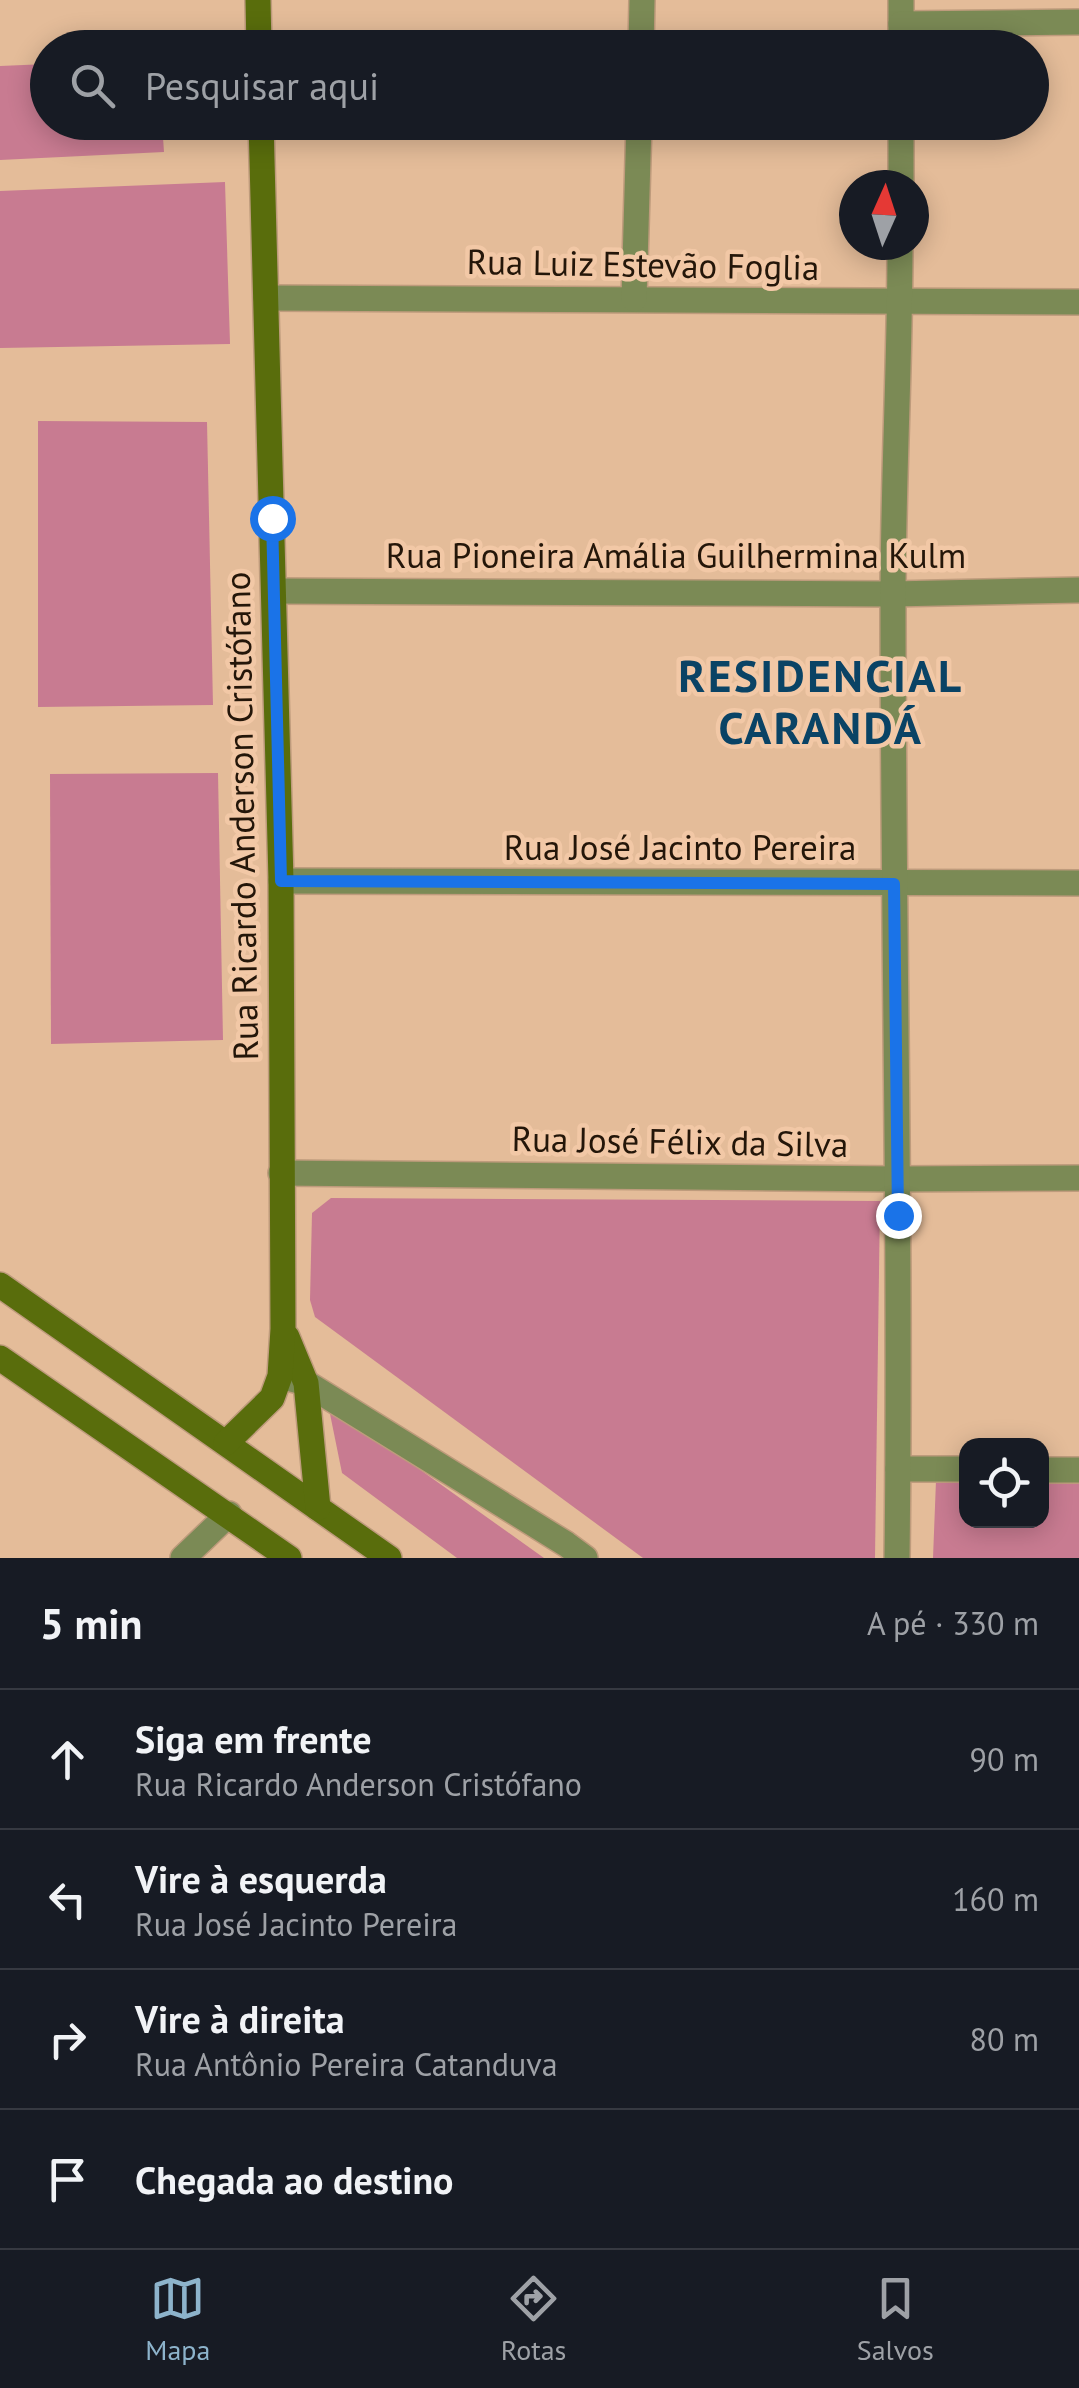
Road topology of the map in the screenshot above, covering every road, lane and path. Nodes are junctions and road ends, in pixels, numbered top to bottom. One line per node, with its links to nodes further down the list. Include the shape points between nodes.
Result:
1 (258, 0): 5 (street)
2 (642, 0): 6 (street)
3 (1079, 22): 4 (street)
4 (901, 24)
5 (259, 30)
6 (641, 30)
7 (262, 140): 12 (street, Rua Ricardo Anderson Cristófano)
8 (638, 140): 13 (street)
9 (901, 140): 10 (street)
10 (900, 170)
11 (900, 260): 15 (street)
12 (266, 298): 13 (street, Rua Luiz Estevão Foglia); 17 (street, Rua Ricardo Anderson Cristófano)
13 (634, 299): 15 (street, Rua Luiz Estevão Foglia)
14 (1079, 302): 15 (street, Rua Luiz Estevão Foglia)
15 (900, 303): 18 (street)
16 (1079, 590): 18 (street, Rua Pioneira Amália Guilhermina Kulm)
17 (274, 591): 18 (street, Rua Pioneira Amália Guilhermina Kulm); 19 (street, Rua Ricardo Anderson Cristófano)
18 (893, 594): 21 (street)
19 (281, 881): 21 (street, Rua José Jacinto Pereira); 22 (street, Rua Ricardo Anderson Cristófano)
20 (1079, 883): 21 (street, Rua José Jacinto Pereira)
21 (894, 884): 24 (street)
22 (281, 1172): 24 (street, Rua José Félix da Silva); 26 (street, Rua Ricardo Anderson Cristófano)
23 (1079, 1178): 24 (street, Rua José Félix da Silva)
24 (898, 1179): 31 (street)
25 (0, 1285): 30 (street)
26 (283, 1329): 28 (street, Rua Ricardo Anderson Cristófano); 29 (street)
27 (0, 1358): 36 (street)
28 (280, 1376): 29 (street); 30 (street, via 272,1398)
29 (306, 1383): 35 (street); 40 (street)
30 (226, 1443): 35 (street)
31 (898, 1469): 32 (street); 41 (street)
32 (959, 1469)
33 (1049, 1470): 34 (street)
34 (1079, 1470)
35 (318, 1508): 39 (street)
36 (229, 1514): 37 (street); 38 (street)
37 (183, 1558)
38 (290, 1558)
39 (389, 1558)
40 (585, 1558)
41 (896, 1558)

